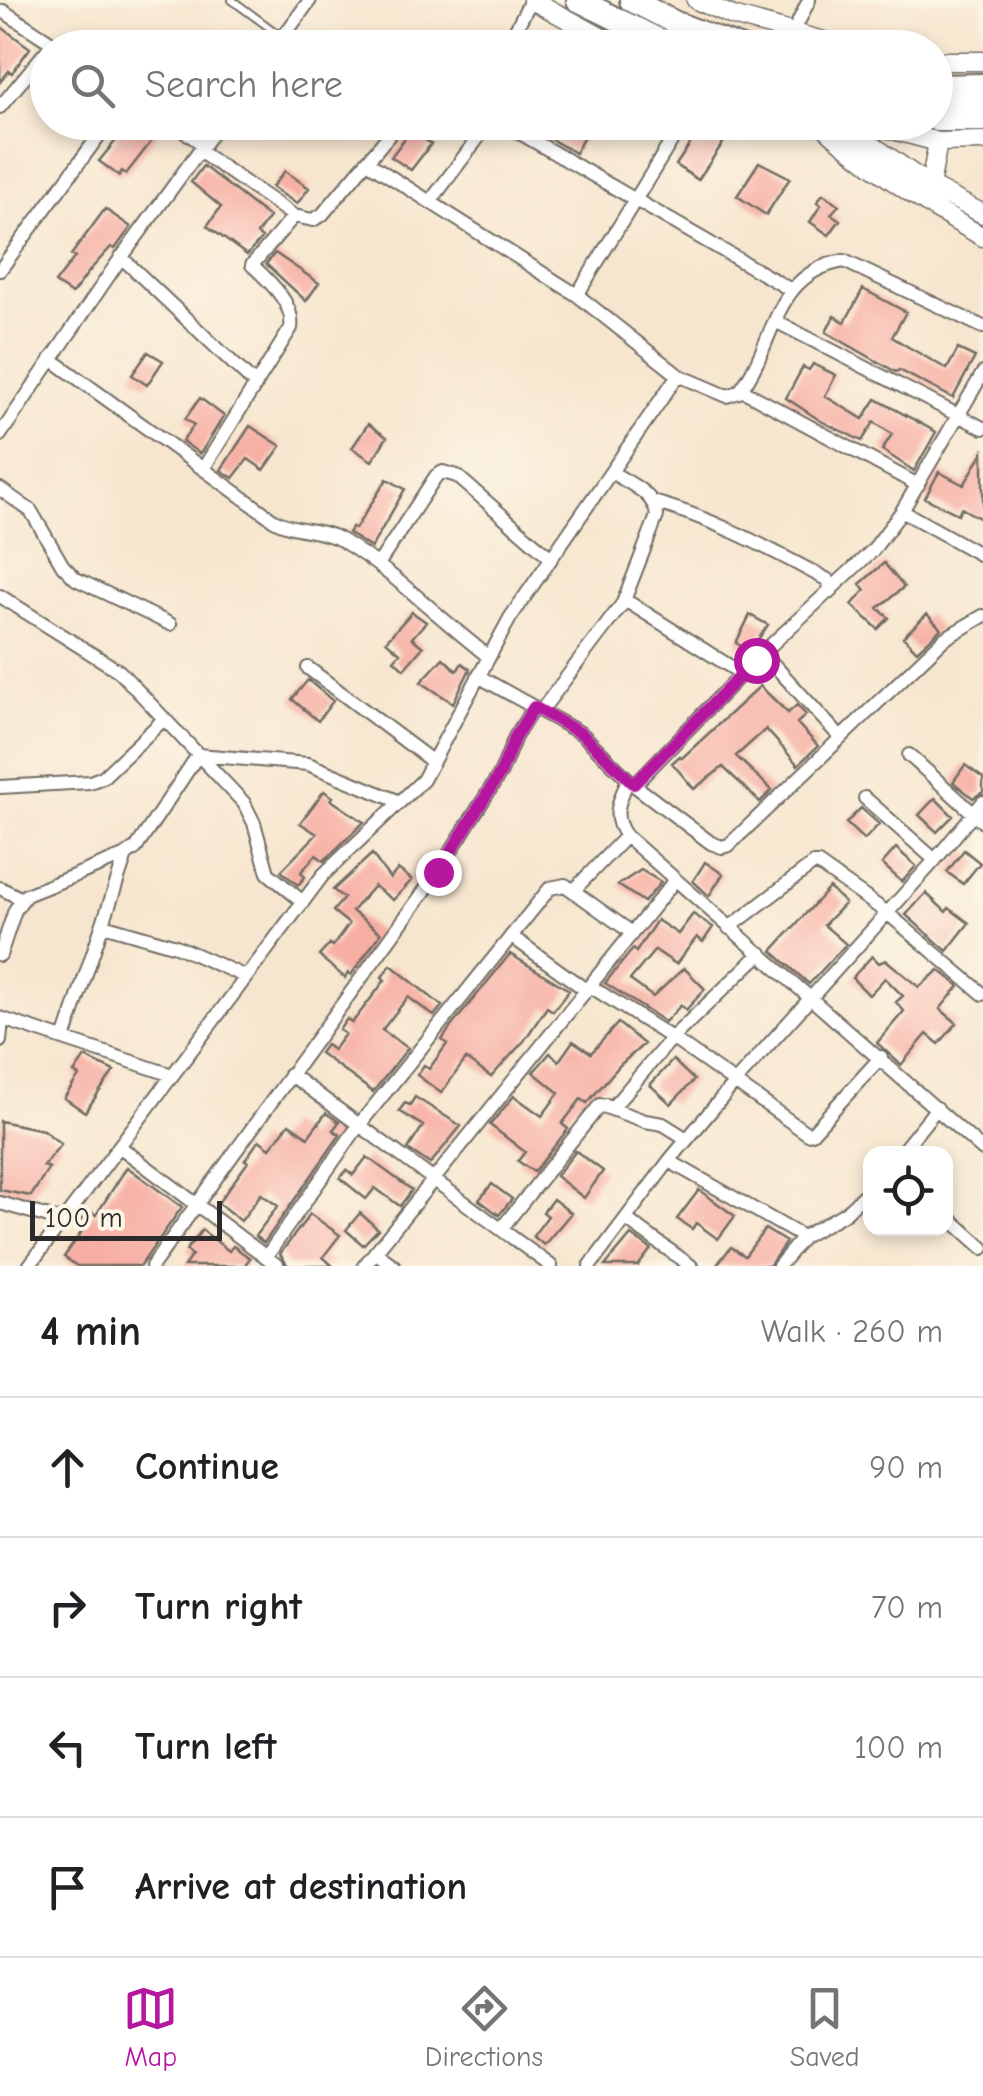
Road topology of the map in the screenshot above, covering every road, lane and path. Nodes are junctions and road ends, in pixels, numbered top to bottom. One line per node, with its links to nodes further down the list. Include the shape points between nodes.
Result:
1 (232, 0): 10 (lane)
2 (310, 0): 11 (street)
3 (531, 0): 12 (street); 13 (main road)
4 (578, 0): 14 (highway)
5 (631, 0): 15 (highway)
6 (696, 0): 16 (main road)
7 (808, 0): 17 (street)
8 (5, 8): 9 (street)
9 (33, 30)
10 (265, 30)
11 (287, 30)
12 (515, 30)
13 (587, 30)
14 (639, 30)
15 (694, 30)
16 (782, 30)
17 (794, 30)
18 (983, 60): 19 (main road)
19 (953, 61)
20 (30, 74): 25 (street)
21 (983, 85): 22 (highway)
22 (953, 86)
23 (983, 105): 24 (highway)
24 (953, 106)
25 (0, 107)
26 (953, 122): 27 (main road)
27 (983, 122)
28 (96, 140): 49 (street)
29 (192, 140): 40 (street)
30 (207, 140): 40 (street)
31 (385, 140): 41 (street)
32 (476, 140): 44 (street)
33 (531, 140): 43 (street)
34 (672, 140): 43 (street)
35 (838, 140): 42 (main road)
36 (863, 140): 42 (main road)
37 (930, 140): 39 (main road)
38 (983, 141): 39 (main road)
39 (938, 142): 42 (main road)
40 (201, 148): 46 (street); 48 (street)
41 (367, 162): 44 (street); 46 (street, via 322,215)
42 (926, 194): 45 (main road); 47 (main road)
43 (635, 200): 50 (street); 51 (street)
44 (430, 202): 51 (street)
45 (983, 214)
46 (294, 216): 57 (street, via 252,265 293,322)
47 (983, 238)
48 (121, 257): 54 (street); 57 (street)
49 (0, 270)
50 (791, 290): 52 (street); 53 (street, via 802,277 844,260)
51 (576, 295): 56 (street)
52 (775, 322): 58 (street); 59 (street)
53 (983, 327)
54 (51, 360): 61 (street); 62 (street)
55 (983, 373): 59 (street)
56 (678, 375): 58 (street, via 727,396); 63 (street)
57 (256, 385): 62 (street)
58 (742, 390): 64 (street)
59 (959, 415): 60 (street); 64 (street)
60 (983, 428)
61 (0, 435)
62 (202, 469): 70 (street, via 284,526 330,536)
63 (611, 472): 66 (street); 69 (street)
64 (918, 485): 67 (street)
65 (0, 488): 75 (street, via 31,511 76,579)
66 (654, 502): 71 (street, via 757,542 828,580); 73 (street, via 657,516)
67 (902, 511): 68 (street); 71 (street)
68 (983, 556)
69 (551, 558): 70 (street, via 450,472 436,476); 77 (street)
70 (378, 563): 77 (street)
71 (832, 592): 76 (street)
72 (0, 596): 82 (street, via 109,663)
73 (625, 600): 79 (street); 81 (street)
74 (983, 616): 83 (street, via 944,639)
75 (170, 624)
76 (763, 653): 79 (street); 83 (street)
77 (489, 657): 80 (street)
78 (308, 668): 86 (street)
79 (742, 674): 87 (street)
80 (478, 676): 81 (street); 86 (street)
81 (538, 709): 87 (street, via 582,734); 117 (street, via 434,878)
82 (164, 719): 84 (street); 88 (street, via 104,778)
83 (841, 738): 87 (street, via 722,847)
84 (198, 754): 90 (street, via 308,764); 94 (street, via 146,837); 100 (street, via 250,812 268,872)
85 (910, 755): 92 (street)
86 (433, 762): 90 (street)
87 (631, 782): 93 (street, via 616,812)
88 (0, 787)
89 (865, 798): 95 (street)
90 (400, 802): 100 (street)
91 (983, 802): 92 (street)
92 (978, 818): 95 (street)
93 (626, 836): 96 (street); 98 (street)
94 (126, 855): 99 (street); 102 (street)
95 (935, 860): 101 (street)
96 (676, 880): 103 (street); 104 (street)
97 (0, 888): 99 (street)
98 (573, 891): 104 (street); 105 (street, via 565,884 550,888)
99 (22, 899): 107 (street)
100 (303, 902): 108 (street)
101 (886, 912): 103 (street, via 813,864); 110 (street); 111 (street)
102 (103, 925): 108 (street, via 176,946); 114 (street)
103 (730, 928): 106 (street)
104 (632, 934): 109 (street)
105 (511, 936): 109 (street); 122 (street)
106 (761, 953): 111 (street); 113 (street)
107 (0, 955)
108 (246, 977): 118 (street)
109 (588, 988): 113 (street); 128 (street)
110 (983, 994)
111 (812, 998): 116 (street); 119 (street)
112 (1, 1018): 114 (street); 115 (street)
113 (672, 1038): 119 (street); 120 (street, via 614,1107)
114 (64, 1039): 118 (street)
115 (0, 1041)
116 (881, 1057): 119 (street, via 812,1133); 121 (street)
117 (290, 1074): 122 (street); 131 (street)
118 (172, 1075): 124 (street)
119 (735, 1082): 123 (street)
120 (606, 1105): 123 (street); 135 (street, via 596,1106)
121 (936, 1108): 125 (street); 126 (street)
122 (359, 1125): 128 (street); 139 (street)
123 (687, 1139): 127 (street)
124 (119, 1146): 131 (street); 133 (street)
125 (906, 1146)
126 (983, 1150)
127 (669, 1161): 132 (street); 136 (street)
128 (433, 1180): 135 (street); 138 (street)
129 (863, 1196): 136 (street)
130 (0, 1203): 133 (street)
131 (197, 1205): 139 (street); 141 (street)
132 (626, 1219): 146 (street); 147 (street)
133 (63, 1220): 140 (street)
134 (953, 1221): 137 (street)
135 (501, 1230): 145 (street)
136 (803, 1237): 148 (street)
137 (983, 1248)
138 (375, 1252): 143 (street); 144 (street)
139 (266, 1257): 142 (street)
140 (29, 1266)
141 (152, 1266)
142 (278, 1266)
143 (364, 1266)
144 (394, 1266)
145 (551, 1266)
146 (590, 1266)
147 (691, 1266)
148 (779, 1266)

